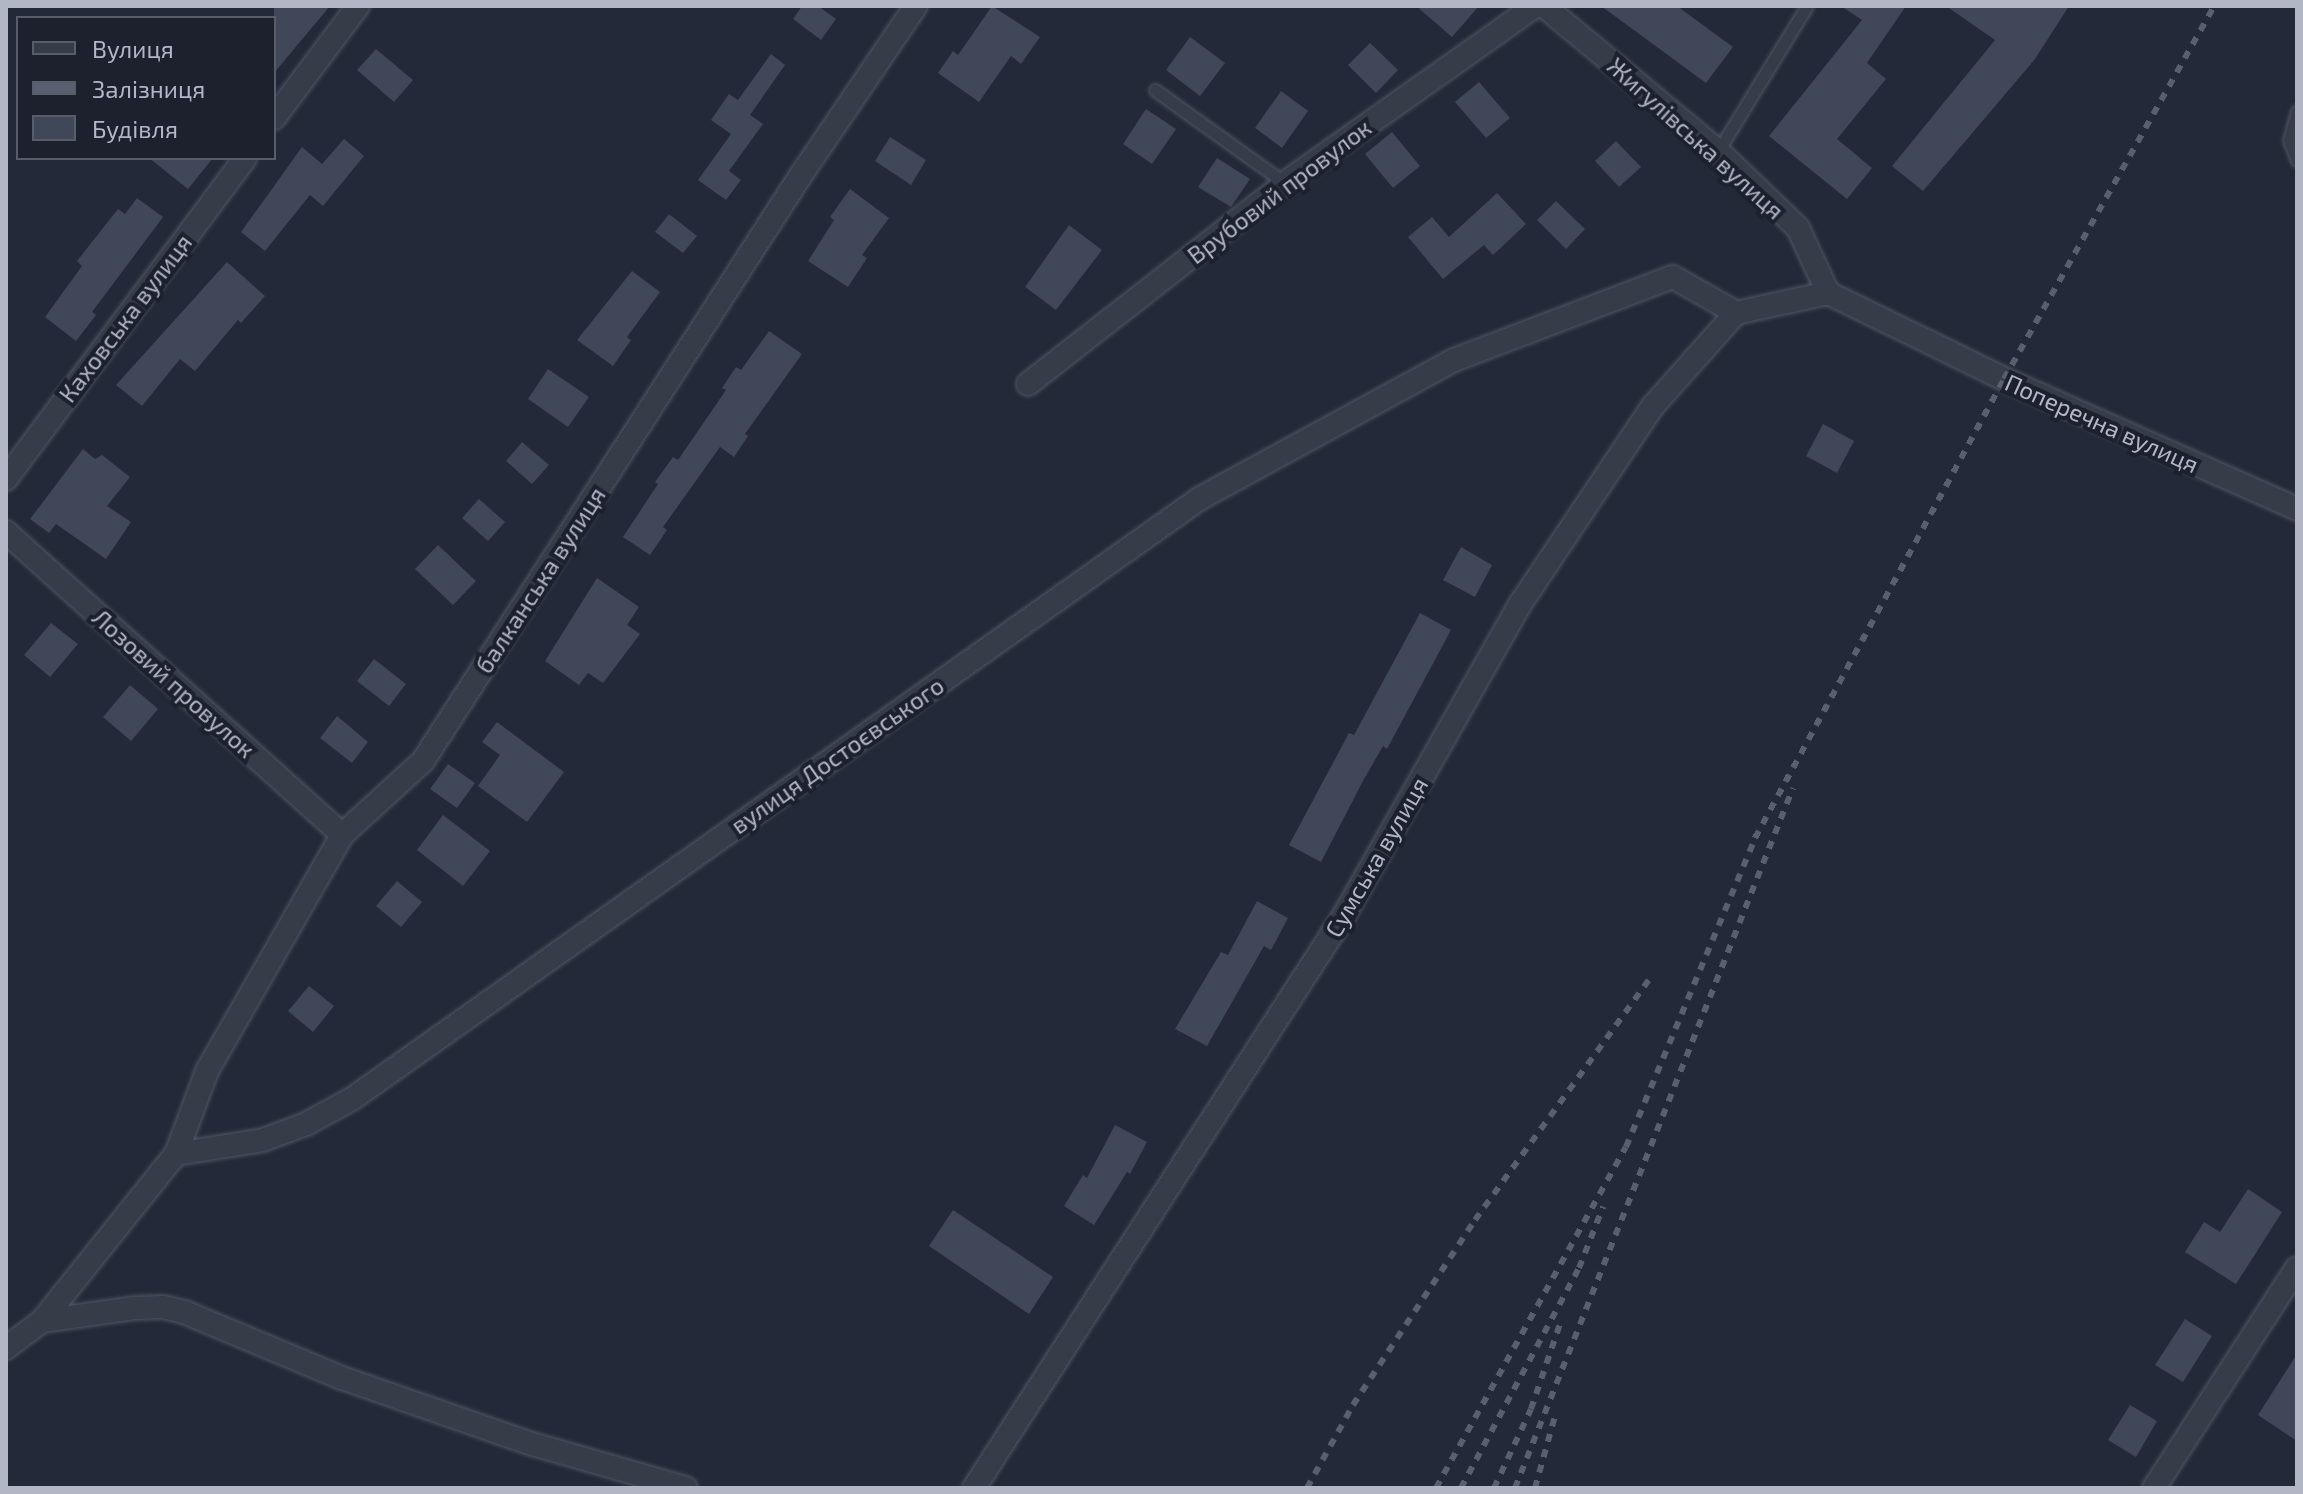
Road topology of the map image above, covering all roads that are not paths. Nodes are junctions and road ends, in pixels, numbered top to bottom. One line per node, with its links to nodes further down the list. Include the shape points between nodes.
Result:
1 (358, 6): 8 (street)
2 (916, 6): 19 (street, балканська вулиця, via 423,761)
3 (1535, 6): 12 (street, Врубовий провулок)
4 (1544, 6): 9 (street, Жигулівська вулиця)
5 (1807, 6): 9 (lane)
6 (1155, 90): 12 (lane)
7 (2297, 111): 11 (lane, via 2289,140)
8 (276, 115)
9 (1718, 151): 13 (street, Жигулівська вулиця, via 1798,228)
10 (244, 160): 16 (street, Каховська вулиця)
11 (2297, 161)
12 (1285, 183): 15 (street, Врубовий провулок)
13 (1828, 293): 14 (street); 17 (street, Поперечна вулиця)
14 (1736, 313): 20 (street, вулиця Достоєвського, via 1673,277 1454,360 1199,499 352,1099 263,1140); 25 (street, Сумська вулиця, via 1653,406 1521,603 1343,917)
15 (1028, 384)
16 (6, 479)
17 (2297, 509)
18 (6, 532): 19 (street, Лозовий провулок)
19 (342, 835): 20 (street, балканська вулиця, via 207,1071)
20 (176, 1154): 22 (street)
21 (2297, 1268): 26 (street)
22 (42, 1321): 23 (street); 24 (street, via 134,1308 184,1312 342,1378 529,1443)
23 (6, 1348)
24 (686, 1488)
25 (974, 1488)
26 (2154, 1488)

